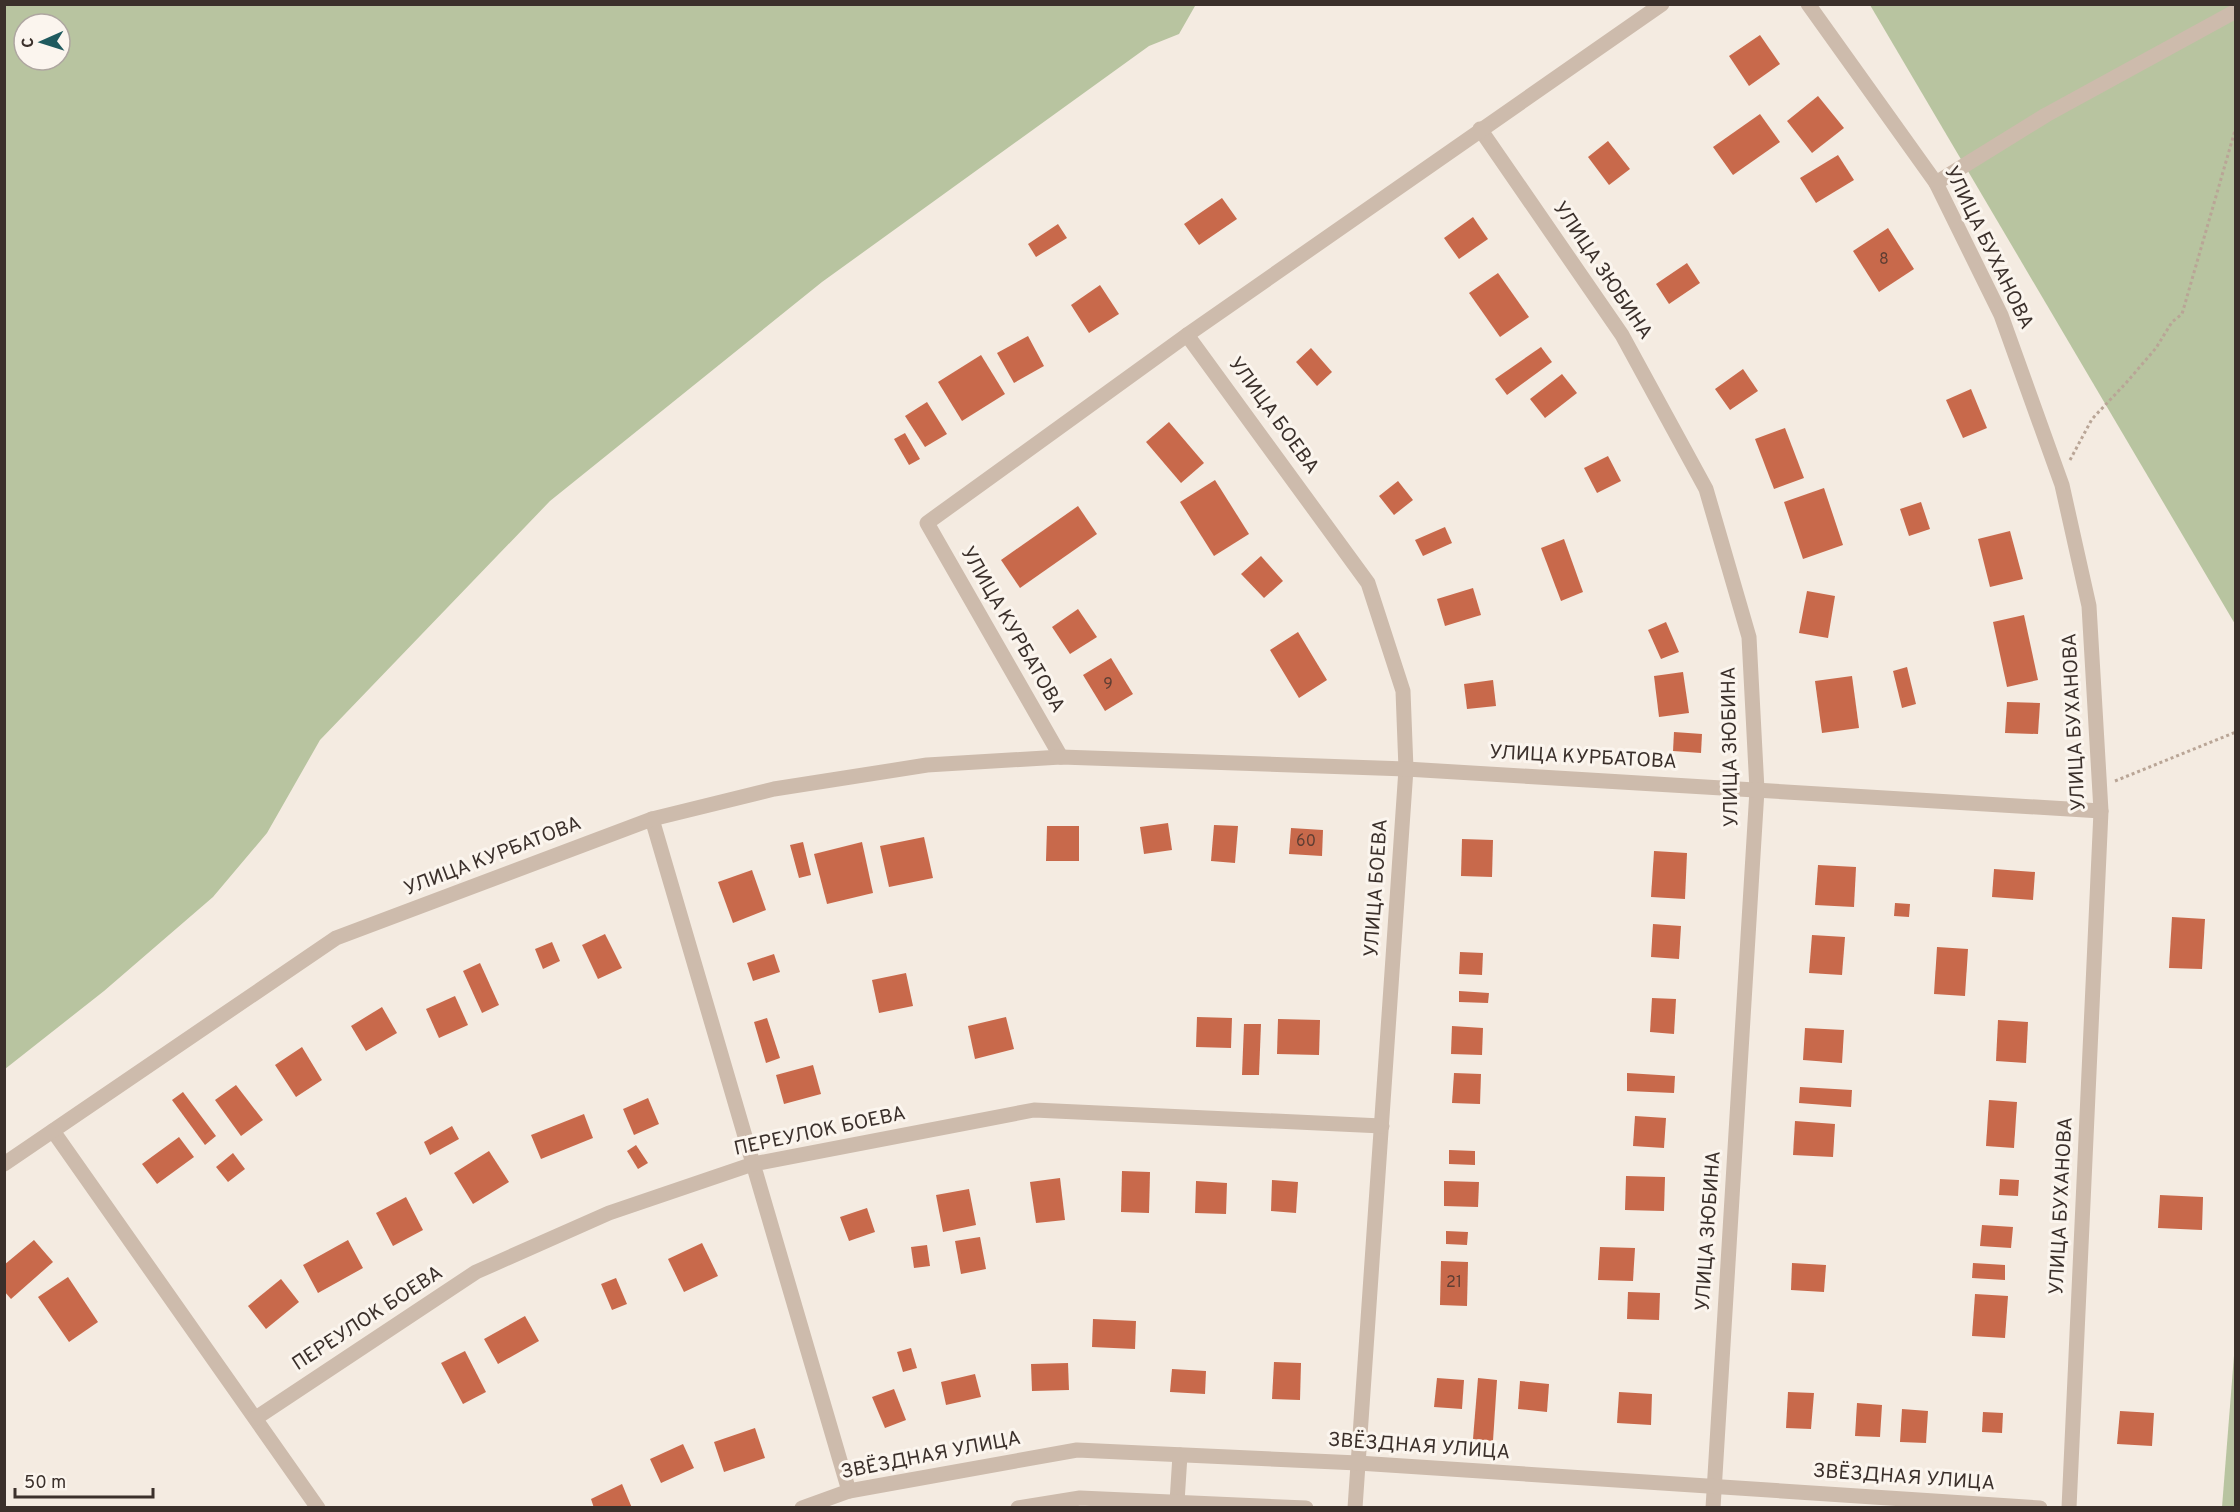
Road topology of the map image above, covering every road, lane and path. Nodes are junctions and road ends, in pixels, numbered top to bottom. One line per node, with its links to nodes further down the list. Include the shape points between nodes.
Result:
1 (1662, 4): 5 (street)
2 (1808, 4): 6 (street, УЛИЦА БУХАНОВА)
3 (2235, 11): 6 (street, via 2046,115)
4 (2235, 127): 8 (path, via 2182,314 2092,418)
5 (1480, 129): 7 (street); 13 (street, УЛИЦА ЗЮБИНА, via 1622,335 1706,489 1749,637)
6 (1936, 183): 8 (street, УЛИЦА БУХАНОВА, via 2001,315)
7 (1187, 335): 10 (street, УЛИЦА КУРБАТОВА, via 927,523); 11 (street, УЛИЦА БОЕВА, via 1368,583 1403,691)
8 (2062, 485): 12 (street, УЛИЦА БУХАНОВА, via 2089,606)
9 (2235, 732): 12 (path)
10 (1061, 757): 11 (street, УЛИЦА КУРБАТОВА); 15 (street, УЛИЦА КУРБАТОВА, via 927,765 774,789)
11 (1407, 769): 13 (street, УЛИЦА КУРБАТОВА); 16 (street, УЛИЦА БОЕВА)
12 (2100, 788): 14 (street, УЛИЦА БУХАНОВА)
13 (1757, 790): 14 (street, УЛИЦА КУРБАТОВА); 23 (street, УЛИЦА ЗЮБИНА)
14 (2101, 811): 33 (street, УЛИЦА БУХАНОВА)
15 (652, 819): 17 (street, УЛИЦА КУРБАТОВА, via 336,938); 19 (street)
16 (1382, 1125): 19 (street, ПЕРЕУЛОК БОЕВА, via 1034,1110); 22 (street, УЛИЦА БОЕВА)
17 (53, 1131): 18 (street, УЛИЦА КУРБАТОВА); 20 (street)
18 (4, 1164)
19 (753, 1164): 20 (street, ПЕРЕУЛОК БОЕВА, via 609,1213 476,1272); 24 (street)
20 (256, 1418): 26 (street)
21 (1180, 1455): 22 (street, ЗВЁЗДНАЯ УЛИЦА); 24 (street, ЗВЁЗДНАЯ УЛИЦА, via 1077,1450); 25 (street)
22 (1358, 1463): 23 (street, ЗВЁЗДНАЯ УЛИЦА); 30 (street, УЛИЦА БОЕВА)
23 (1714, 1487): 31 (street, УЛИЦА ЗЮБИНА); 32 (street, ЗВЁЗДНАЯ УЛИЦА)
24 (849, 1491): 27 (street, ЗВЁЗДНАЯ УЛИЦА)
25 (1178, 1502): 28 (street, via 1080,1498); 29 (street)
26 (318, 1508)
27 (802, 1508)
28 (1018, 1508)
29 (1306, 1508)
30 (1355, 1508)
31 (1713, 1508)
32 (2040, 1508)
33 (2069, 1508)

